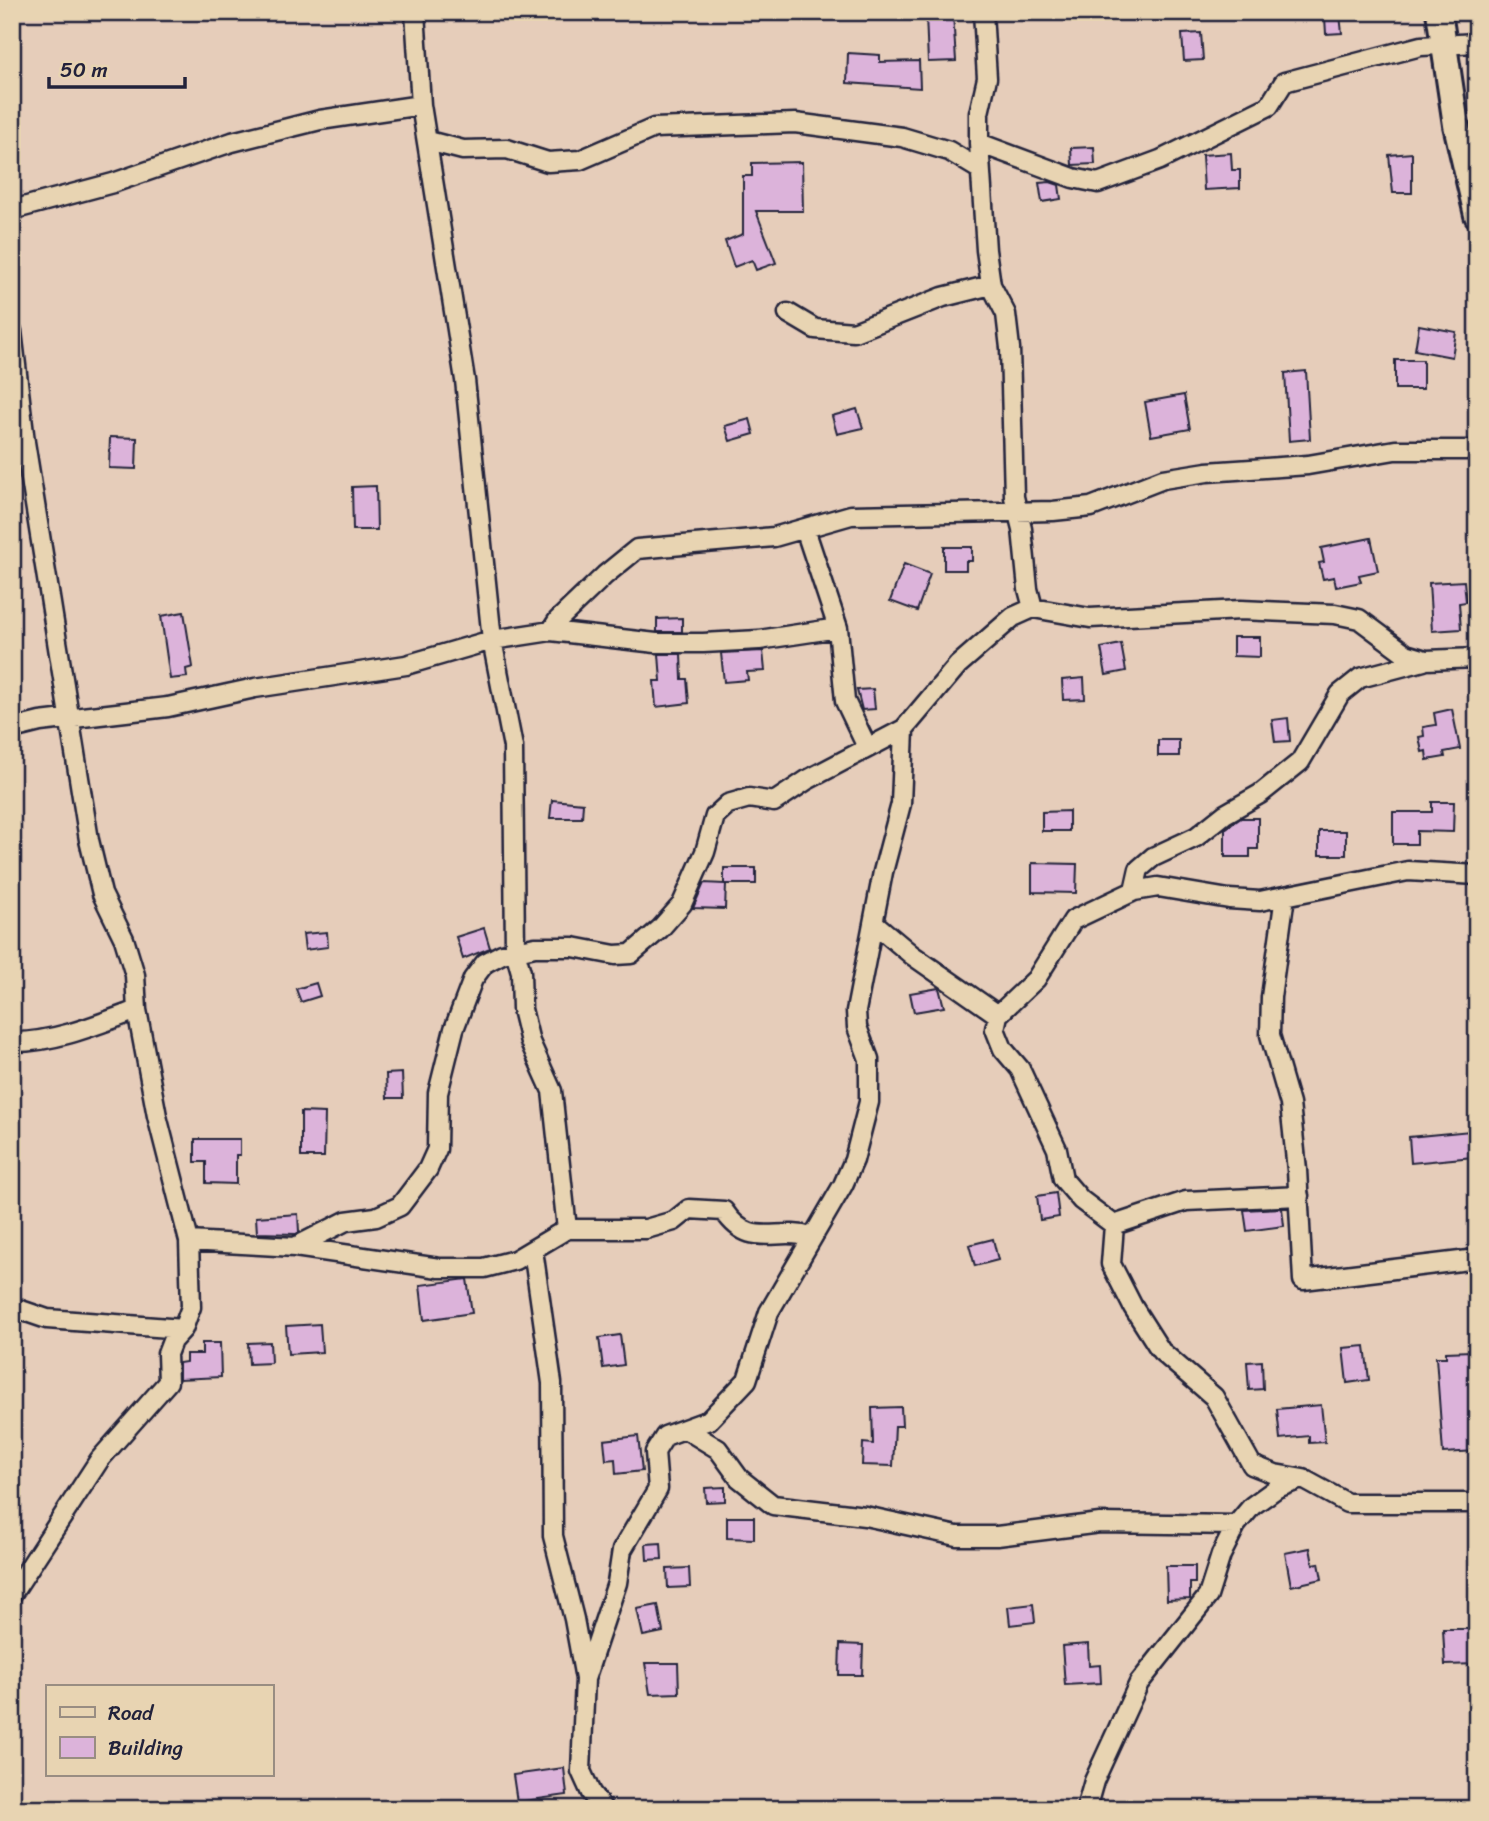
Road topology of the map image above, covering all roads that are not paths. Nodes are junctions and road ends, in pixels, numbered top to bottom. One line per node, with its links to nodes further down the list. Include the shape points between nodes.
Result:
1 (415, 12): 6 (street)
2 (983, 12): 8 (street, via 987,78 979,113)
3 (1439, 12): 5 (street)
4 (1477, 43): 5 (street)
5 (1446, 47): 8 (street, via 1421,46 1284,82 1269,106 1160,160 1098,183); 11 (street, via 1456,125)
6 (421, 105): 7 (street); 10 (street, via 320,120 232,142 113,183)
7 (428, 141): 9 (street, via 463,150 507,149 548,162 580,160 654,128 795,123 902,137 950,151); 22 (street, via 465,380)
8 (979, 143): 9 (street)
9 (979, 169): 12 (street)
10 (12, 210)
11 (1477, 215)
12 (991, 285): 13 (street, via 943,297 854,332 815,329); 17 (street, via 1006,314)
13 (788, 313)
14 (12, 331): 16 (street)
15 (1477, 450): 17 (street, via 1395,450 1308,465 1207,472 1163,479 1091,507)
16 (21, 471): 25 (street)
17 (1018, 512): 18 (street, via 851,515); 19 (street)
18 (805, 530): 20 (street); 21 (street, via 637,549)
19 (1033, 608): 24 (street, via 1090,618 1241,610 1335,614 1359,619 1406,654); 27 (street, via 1013,617 958,665)
20 (838, 628): 21 (street, via 759,640 668,643); 28 (street, via 845,701)
21 (551, 631): 22 (street)
22 (492, 640): 25 (street, via 406,665 255,688 168,707); 33 (street, via 513,747)
23 (1477, 659): 24 (street)
24 (1426, 660): 30 (street, via 1360,678 1340,694 1300,762 1196,837 1153,857 1139,869)
25 (69, 718): 26 (street); 34 (street, via 89,840 102,894 135,975)
26 (12, 729)
27 (904, 729): 28 (street); 32 (street, via 901,804)
28 (867, 747): 33 (street, via 774,802 749,798 728,804 715,816 682,904 631,954 555,946)
29 (1477, 875): 31 (street, via 1408,871)
30 (1134, 891): 31 (street, via 1158,887 1261,901); 35 (street, via 1073,920 1036,979)
31 (1285, 896): 37 (street, via 1269,1035 1290,1104)
32 (874, 923): 35 (street); 40 (street, via 856,1011 869,1059 869,1102 844,1185)
33 (515, 951): 39 (street, via 530,1042 552,1091); 42 (street, via 485,963 462,1002 438,1093 438,1149 415,1188 400,1206 376,1217 346,1222)
34 (137, 1010): 36 (street, via 60,1034); 41 (street, via 157,1116)
35 (998, 1015): 38 (street, via 995,1029 1003,1049 1020,1069 1057,1149 1063,1179 1081,1200)
36 (12, 1042)
37 (1299, 1196): 38 (street, via 1186,1201); 44 (street, via 1303,1280)
38 (1114, 1225): 48 (street, via 1111,1264 1161,1351 1213,1397 1252,1465)
39 (567, 1229): 40 (street, via 646,1229 674,1222 689,1209 724,1211 734,1225 762,1237); 43 (street)
40 (811, 1237): 47 (street, via 769,1312 747,1380 709,1420)
41 (189, 1241): 42 (street); 46 (street, via 191,1307)
42 (295, 1247): 43 (street, via 439,1268 484,1268)
43 (533, 1250): 52 (street, via 552,1383 553,1536)
44 (1477, 1259)
45 (12, 1307): 46 (street, via 47,1319)
46 (183, 1329): 51 (street, via 167,1354 168,1382 100,1460)
47 (687, 1430): 50 (street, via 718,1449 739,1478 773,1505 865,1516 957,1536 997,1536 1100,1523); 52 (street, via 666,1436 655,1452 658,1489 622,1550 614,1594)
48 (1303, 1479): 49 (street, via 1347,1503); 50 (street, via 1277,1488)
49 (1477, 1503)
50 (1236, 1525): 54 (street, via 1208,1596 1139,1683)
51 (12, 1594)
52 (585, 1679): 53 (street, via 581,1771)
53 (603, 1809)
54 (1086, 1809)

